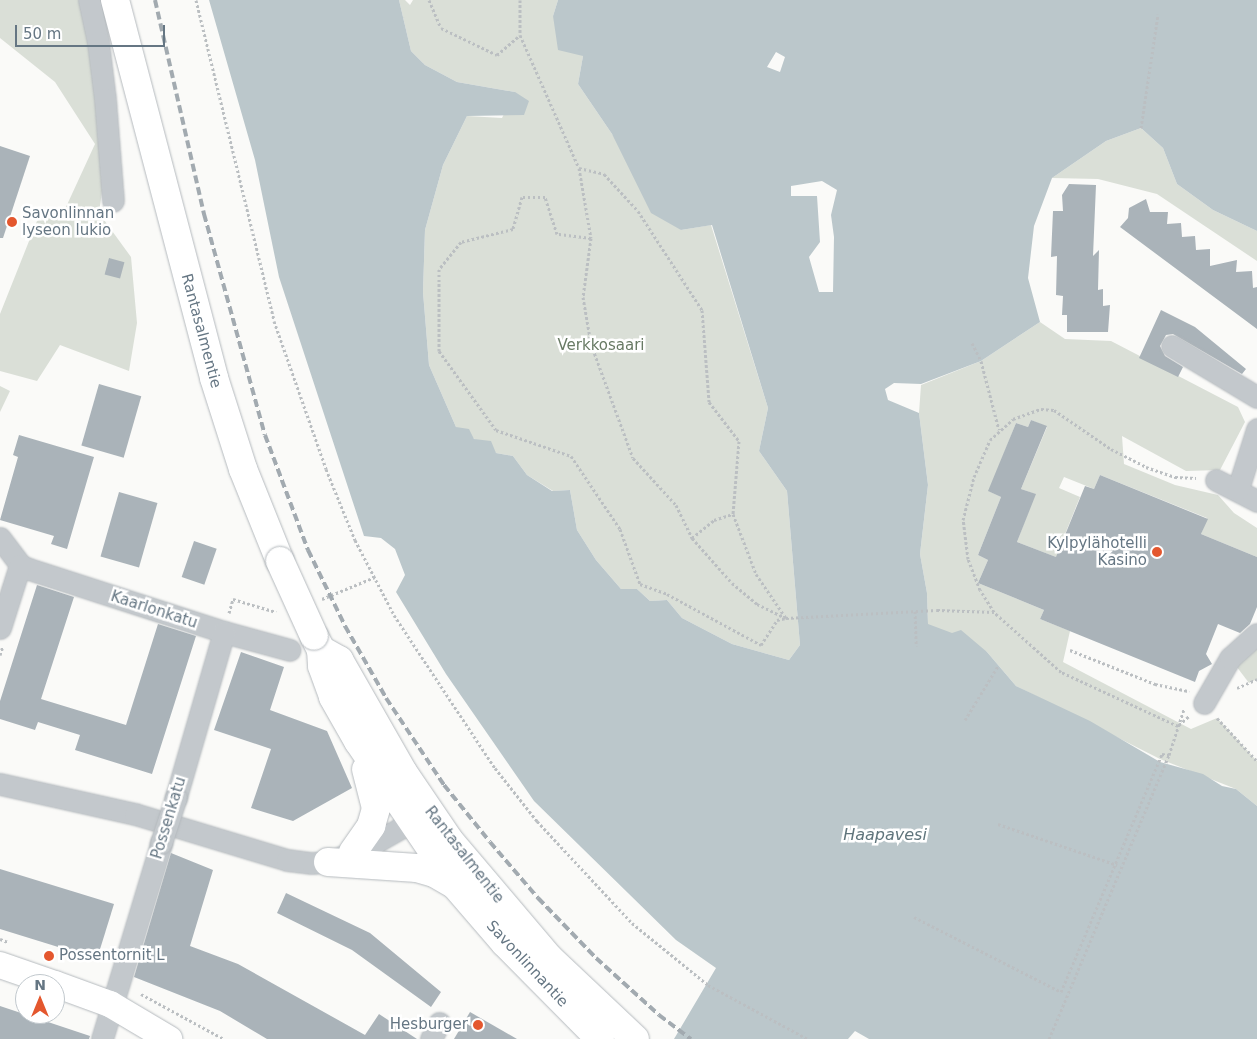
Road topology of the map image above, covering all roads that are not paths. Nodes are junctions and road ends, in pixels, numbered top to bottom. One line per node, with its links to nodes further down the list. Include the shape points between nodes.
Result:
1 (89, 0): 3 (street, via 105,99)
2 (115, 0): 15 (highway, Rantasalmentie, bridge, via 214,378 243,469)
3 (112, 201)
4 (1172, 346): 5 (street)
5 (1257, 398)
6 (1257, 429): 8 (street)
7 (1216, 480): 8 (street)
8 (1238, 489): 9 (street)
9 (1257, 501)
10 (0, 538): 11 (street)
11 (20, 565): 12 (street); 13 (street, Kaarlonkatu)
12 (0, 628)
13 (224, 632): 16 (street, Kaarlonkatu); 27 (street, Possenkatu, bridge)
14 (1257, 634): 17 (street, via 1230,658)
15 (318, 643): 18 (highway, Rantasalmentie, via 333,697); 20 (highway, Rantasalmentie, via 339,660)
16 (290, 650)
17 (1204, 703)
18 (358, 741): 20 (highway, Rantasalmentie); 21 (highway, via 376,808 371,826)
19 (0, 784): 22 (street, via 135,814 287,860)
20 (420, 817): 21 (street); 23 (highway, Rantasalmentie); 31 (highway, Rantasalmentie, via 549,958)
21 (353, 852): 22 (street)
22 (328, 862): 23 (highway, via 417,868 434,873)
23 (456, 886): 30 (highway, Savonlinnantie, via 505,943)
24 (0, 964): 25 (main road)
25 (28, 974)
26 (65, 985): 27 (main road)
27 (114, 992): 28 (street, Possenkatu); 29 (main road)
28 (102, 1039)
29 (169, 1039)
30 (600, 1039)
31 (634, 1039)

